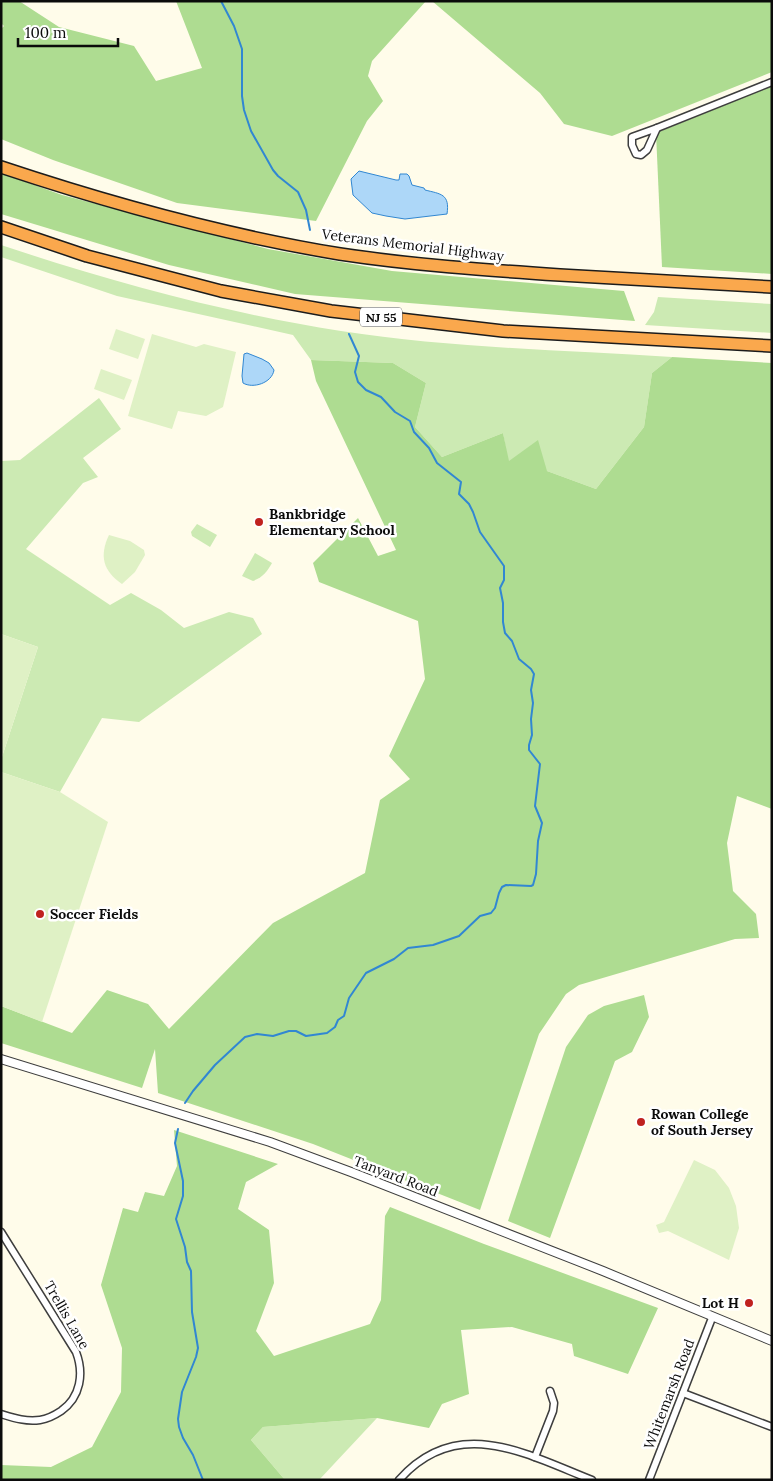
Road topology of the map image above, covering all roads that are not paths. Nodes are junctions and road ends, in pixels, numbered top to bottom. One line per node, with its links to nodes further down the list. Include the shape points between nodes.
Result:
1 (772, 82): 2 (street)
2 (657, 128): 2 (street, via 647,150 641,155 636,154 632,137)
3 (4, 166): 5 (highway, Veterans Memorial Highway, via 85,195 176,219 340,254 514,272)
4 (1, 227): 6 (highway, NJ 55, via 87,256 221,291 331,311 503,331)
5 (772, 287)
6 (772, 346)
7 (1, 1059): 9 (street, Tanyard Road, via 280,1146 603,1271)
8 (1, 1232): 13 (street, Trellis Lane, via 76,1352 81,1375 79,1388 69,1405 53,1416 25,1420)
9 (712, 1318): 10 (street, Tanyard Road); 12 (street, Whitemarsh Road)
10 (772, 1341)
11 (550, 1391): 15 (street, via 553,1410)
12 (683, 1393): 14 (street); 18 (street, Whitemarsh Road)
13 (1, 1414)
14 (772, 1427)
15 (535, 1458): 16 (street, via 489,1444 463,1444 427,1457); 17 (street)
16 (399, 1480)
17 (592, 1480)
18 (649, 1480)

